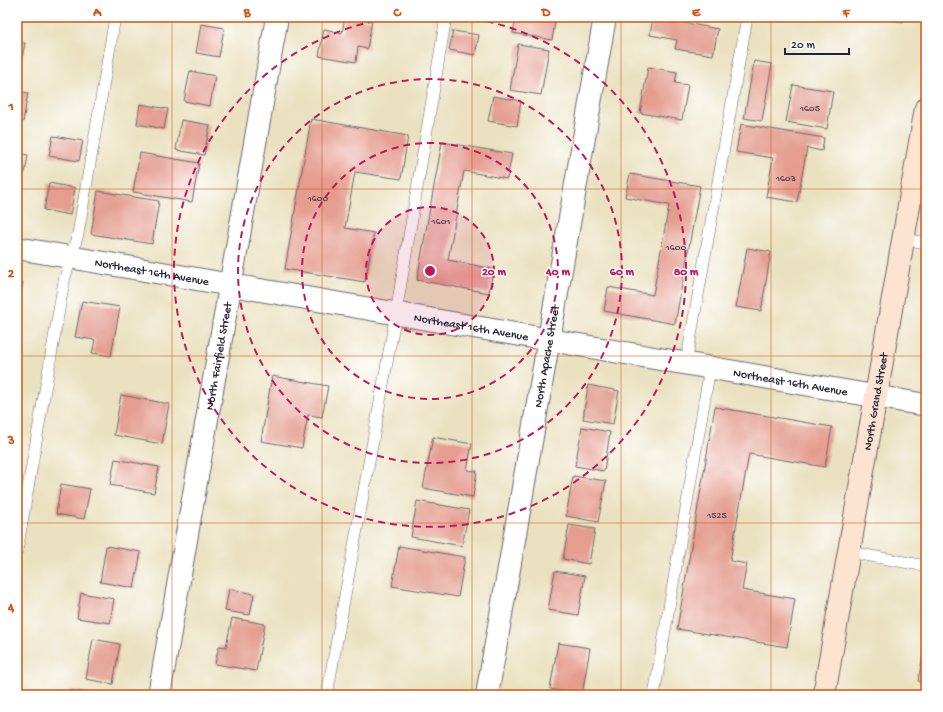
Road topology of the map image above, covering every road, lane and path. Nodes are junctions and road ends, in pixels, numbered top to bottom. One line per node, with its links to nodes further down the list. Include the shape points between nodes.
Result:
1 (115, 17): 10 (lane, via 78,234)
2 (277, 17): 11 (street, North Fairfield Street)
3 (446, 17): 12 (lane)
4 (605, 17): 13 (street, North Apache Street)
5 (747, 17): 14 (lane)
6 (926, 108): 7 (main road, North Grand Street)
7 (903, 239): 8 (lane); 16 (main road, North Grand Street)
8 (926, 243)
9 (17, 248): 10 (street, Northeast 16th Avenue)
10 (71, 258): 11 (street, Northeast 16th Avenue); 18 (lane, via 64,281)
11 (230, 285): 12 (street, Northeast 16th Avenue); 21 (street, North Fairfield Street)
12 (396, 313): 13 (street, Northeast 16th Avenue); 22 (lane)
13 (549, 340): 14 (street, Northeast 16th Avenue); 23 (street, North Apache Street)
14 (686, 364): 15 (street, Northeast 16th Avenue)
15 (710, 368): 16 (street, Northeast 16th Avenue); 24 (lane)
16 (876, 396): 17 (street, Northeast 16th Avenue); 19 (main road, North Grand Street)
17 (926, 405)
18 (17, 551)
19 (849, 552): 20 (lane); 25 (main road, North Grand Street)
20 (926, 566)
21 (159, 695)
22 (327, 695)
23 (487, 695)
24 (654, 695)
25 (824, 695)

